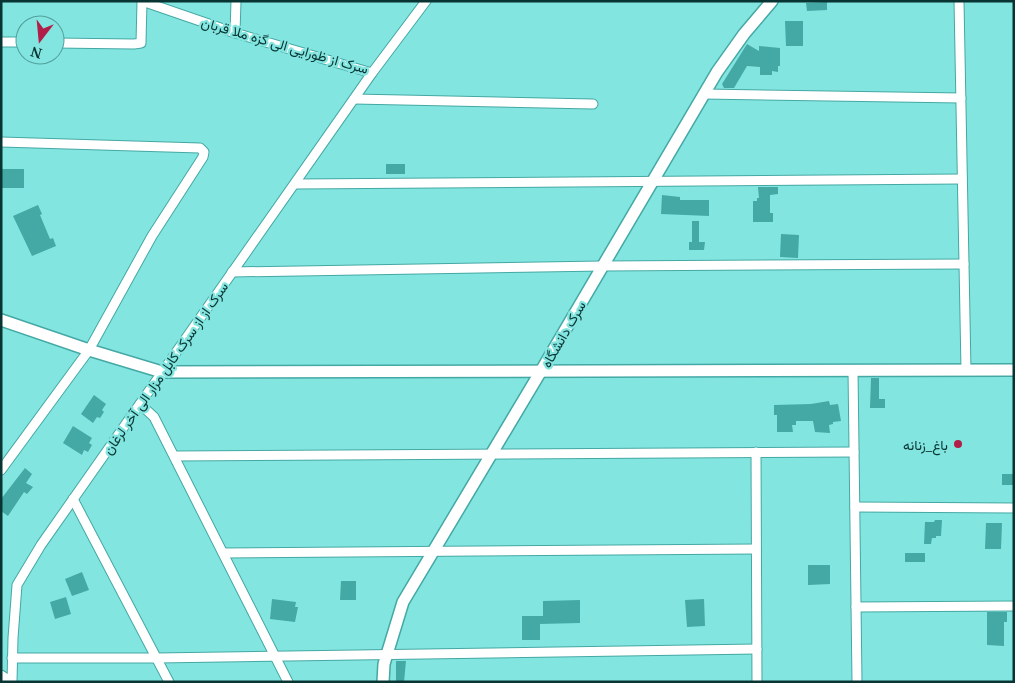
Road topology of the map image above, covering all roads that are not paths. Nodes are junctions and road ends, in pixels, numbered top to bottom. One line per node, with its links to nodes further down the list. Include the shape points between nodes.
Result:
1 (142, 1): 6 (street, سرک از ظورایی الی گزه ملا قربان); 9 (street, via 141,43)
2 (236, 1): 6 (street)
3 (426, 1): 10 (street, سرک از ظورایی الی گزه ملا قربان)
4 (772, 1): 11 (street, سرک دانشگاه, via 744,34)
5 (959, 1): 12 (street)
6 (235, 33): 10 (street, سرک از ظورایی الی گزه ملا قربان)
7 (1, 42): 8 (street)
8 (15, 42)
9 (65, 43)
10 (372, 73): 13 (street, سرک از از سرک کابل مزار الی آخر لرغان)
11 (704, 94): 12 (street); 17 (street, سرک دانشگاه)
12 (961, 98): 16 (street)
13 (354, 99): 14 (street); 18 (street, سرک از از سرک کابل مزار الی آخر لرغان)
14 (593, 104)
15 (1, 142): 23 (street, via 200,148 204,152 152,236)
16 (962, 179): 17 (street); 19 (street)
17 (653, 180): 18 (street); 20 (street, سرک دانشگاه)
18 (294, 184): 21 (street, سرک از از سرک کابل مزار الی آخر لرغان)
19 (964, 264): 20 (street); 25 (street)
20 (603, 266): 21 (street); 27 (street, سرک دانشگاه)
21 (232, 272): 28 (street, سرک از از سرک کابل مزار الی آخر لرغان)
22 (1, 320): 23 (street)
23 (89, 350): 28 (street); 34 (street)
24 (853, 370): 25 (street); 27 (street); 31 (street)
25 (966, 370): 26 (street)
26 (1014, 370)
27 (542, 371): 28 (street); 32 (street, سرک دانشگاه)
28 (162, 372): 29 (street, سرک از از سرک کابل مزار الی آخر لرغان)
29 (140, 404): 33 (street, via 154,417); 35 (street, سرک از از سرک کابل مزار الی آخر لرغان)
30 (756, 452): 31 (street); 32 (street); 38 (street)
31 (854, 452): 36 (street)
32 (492, 453): 33 (street); 39 (street, سرک دانشگاه)
33 (174, 456): 40 (street)
34 (1, 470)
35 (74, 499): 46 (street, سرک از از سرک کابل مزار الی آخر لرغان, via 17,585); 47 (street)
36 (854, 507): 37 (street); 42 (street)
37 (1014, 508)
38 (756, 549): 39 (street); 43 (street)
39 (433, 551): 40 (street); 44 (street, سرک دانشگاه, via 403,602)
40 (223, 553): 45 (street)
41 (1014, 606): 42 (street)
42 (856, 607): 54 (street)
43 (757, 649): 44 (street); 53 (street)
44 (387, 654): 45 (street); 52 (street, سرک دانشگاه)
45 (274, 656): 47 (street); 51 (street)
46 (12, 658): 47 (street); 49 (street, سرک از از سرک کابل مزار الی آخر لرغان)
47 (157, 658): 50 (street)
48 (1, 675): 49 (street)
49 (12, 682)
50 (169, 682)
51 (288, 682)
52 (384, 682)
53 (757, 682)
54 (857, 682)

